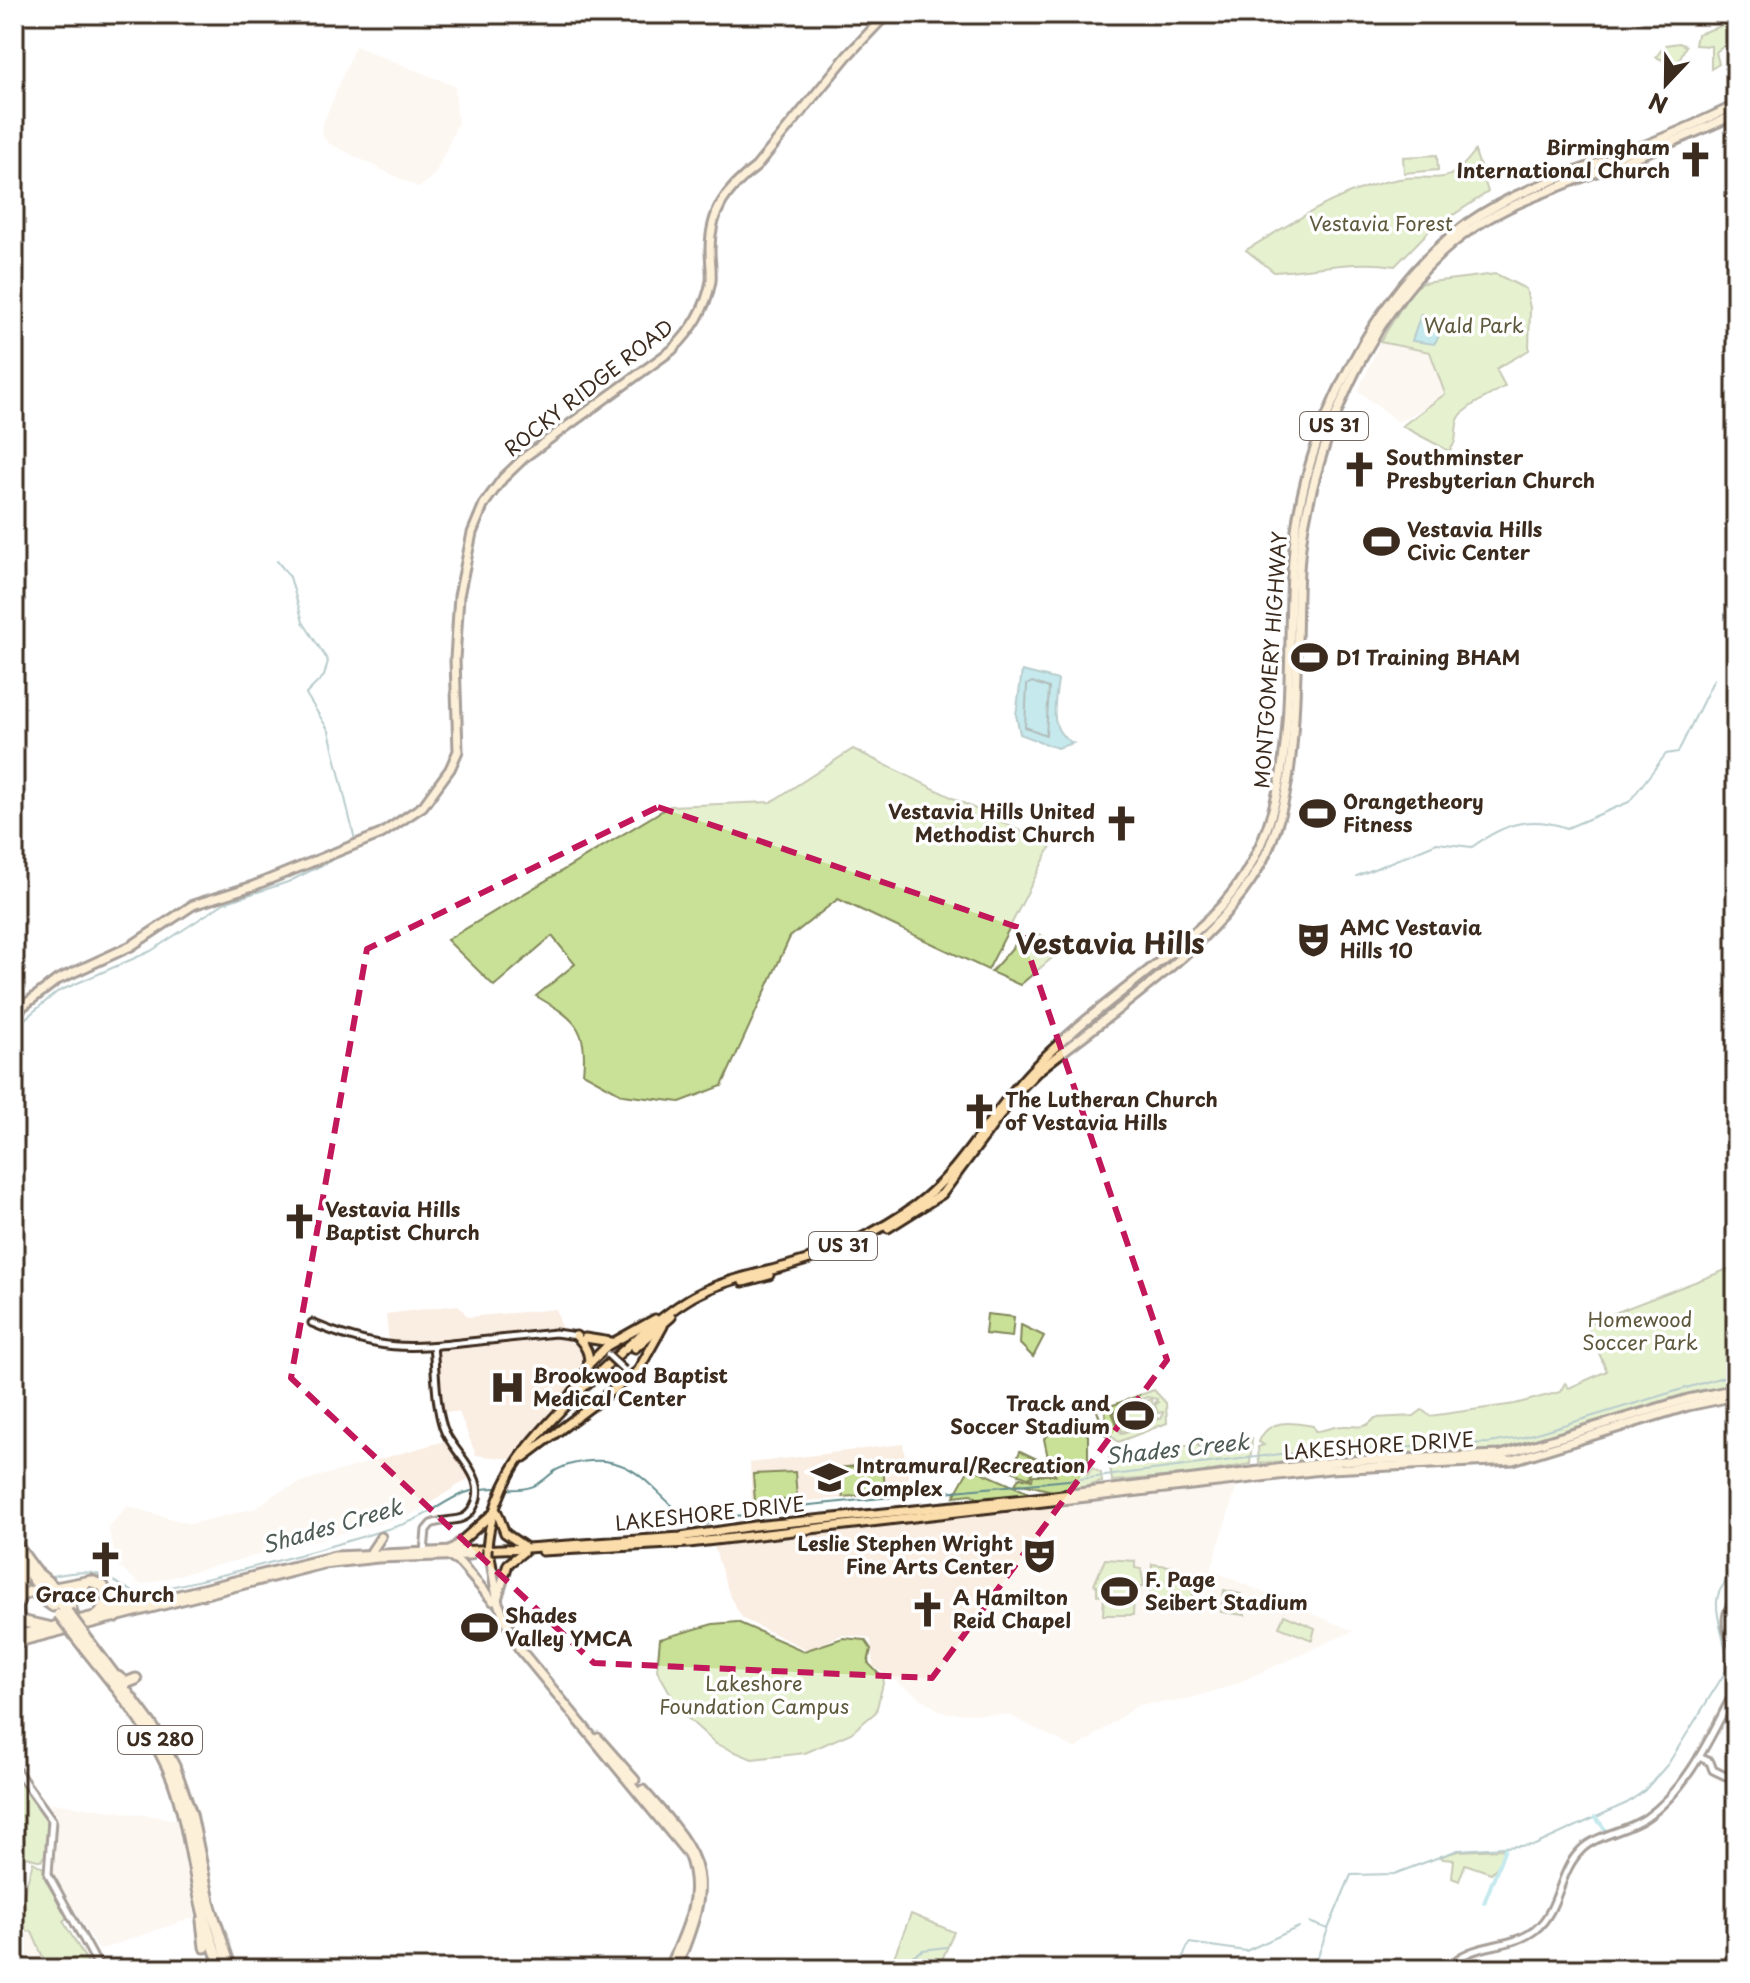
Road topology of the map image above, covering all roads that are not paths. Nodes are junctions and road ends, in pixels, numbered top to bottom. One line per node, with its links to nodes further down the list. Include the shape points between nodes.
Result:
1 (887, 14): 11 (main road, ROCKY RIDGE ROAD, via 719,204 711,232 707,296 687,334 535,449 484,504 459,596 458,751 423,806 381,834 193,905 131,946 57,980)
2 (1736, 105): 4 (main road, MONTGOMERY HIGHWAY / US 31)
3 (1736, 114): 4 (main road, MONTGOMERY HIGHWAY / US 31)
4 (1573, 177): 5 (main road, MONTGOMERY HIGHWAY / US 31, via 1508,206 1456,240 1423,271 1386,317)
5 (1336, 411): 6 (main road, MONTGOMERY HIGHWAY / US 31); 7 (main road, MONTGOMERY HIGHWAY / US 31)
6 (1311, 468): 7 (main road); 8 (main road, MONTGOMERY HIGHWAY / US 31, via 1298,516)
7 (1315, 480): 8 (main road, MONTGOMERY HIGHWAY / US 31)
8 (1295, 610): 9 (main road, MONTGOMERY HIGHWAY / US 31); 14 (main road, MONTGOMERY HIGHWAY / US 31, via 1291,748 1284,798 1264,859 1223,918 1038,1071 962,1172 933,1200 836,1254 719,1290)
9 (1281, 780): 10 (main road); 13 (main road, MONTGOMERY HIGHWAY / US 31, via 1268,833 1241,884 1170,956 1033,1068)
10 (1271, 791)
11 (14, 1013)
12 (972, 1129): 13 (main road)
13 (978, 1140): 14 (main road, MONTGOMERY HIGHWAY / US 31, via 945,1181 868,1235 813,1258 701,1292)
14 (672, 1314): 18 (main road); 22 (main road); 26 (main road, MONTGOMERY HIGHWAY / US 31); 27 (main road, MONTGOMERY HIGHWAY / US 31)
15 (312, 1323): 19 (street, via 372,1345)
16 (576, 1336): 17 (street); 19 (street, via 555,1333); 21 (main road, via 586,1347)
17 (585, 1338): 18 (main road); 20 (street)
18 (613, 1342): 20 (main road)
19 (433, 1346): 37 (street, via 444,1430 468,1462 476,1489 469,1514 431,1524)
20 (606, 1352): 21 (main road); 22 (street, bridge)
21 (590, 1364): 26 (main road)
22 (630, 1377): 27 (main road)
23 (1736, 1389): 25 (main road, LAKESHORE DRIVE)
24 (1736, 1396): 25 (main road, LAKESHORE DRIVE)
25 (1699, 1400): 35 (main road, LAKESHORE DRIVE, via 1476,1464 1291,1473 1017,1506 733,1532 670,1544)
26 (550, 1423): 28 (main road, MONTGOMERY HIGHWAY / US 31)
27 (524, 1457): 28 (main road, MONTGOMERY HIGHWAY / US 31)
28 (513, 1472): 29 (main road, MONTGOMERY HIGHWAY / US 31)
29 (496, 1508): 30 (main road); 31 (main road); 32 (main road, MONTGOMERY HIGHWAY / US 31)
30 (475, 1531): 32 (main road); 33 (main road)
31 (507, 1535): 32 (main road); 35 (main road); 39 (main road)
32 (490, 1536): 39 (main road, MONTGOMERY HIGHWAY / US 31)
33 (466, 1539): 40 (main road); 41 (main road)
34 (14, 1542): 45 (highway)
35 (525, 1550): 39 (main road, LAKESHORE DRIVE); 43 (main road)
36 (397, 1551): 37 (main road); 38 (main road); 38 (main road, via 381,1540)
37 (424, 1551): 41 (main road, LAKESHORE DRIVE); 57 (main road, via 323,1564)
38 (371, 1552): 54 (main road, via 321,1558)
39 (492, 1552): 40 (main road, LAKESHORE DRIVE); 43 (main road); 46 (main road, MONTGOMERY HIGHWAY / US 31); 46 (main road, MONTGOMERY HIGHWAY / US 31)
40 (470, 1553): 41 (main road, LAKESHORE DRIVE); 44 (main road)
41 (450, 1554): 44 (main road)
42 (17, 1557): 50 (highway, via 22,1584); 55 (highway)
43 (508, 1564): 47 (main road)
44 (466, 1569): 48 (main road)
45 (36, 1572): 49 (highway, via 52,1587); 55 (highway)
46 (490, 1578): 47 (main road); 48 (main road); 53 (main road, MONTGOMERY HIGHWAY / US 31)
47 (502, 1579): 53 (main road)
48 (477, 1581): 53 (main road)
49 (70, 1591): 51 (highway, via 97,1583); 55 (highway)
50 (14, 1598)
51 (109, 1598): 54 (highway); 56 (highway); 57 (highway)
52 (1736, 1598): 62 (street, via 1725,1616 1725,1628)
53 (496, 1602): 66 (main road, MONTGOMERY HIGHWAY / US 31, via 511,1636)
54 (136, 1605): 57 (main road)
55 (63, 1612): 58 (highway, via 39,1593 27,1592 17,1600); 61 (highway, bridge)
56 (99, 1614): 57 (main road); 59 (main road)
57 (113, 1614): 60 (main road)
58 (17, 1616): 59 (highway, via 26,1624); 60 (highway)
59 (48, 1627): 60 (main road)
60 (16, 1636)
61 (83, 1636): 63 (highway); 72 (highway, US 280, via 167,1766 183,1814)
62 (1736, 1653)
63 (108, 1668): 65 (highway, US 280); 65 (highway, via 126,1683 136,1679)
64 (1736, 1688): 69 (street)
65 (136, 1705): 74 (highway, US 280, via 163,1744 184,1792)
66 (566, 1705): 67 (main road); 68 (main road, US 31)
67 (580, 1709)
68 (582, 1723): 77 (main road, US 31, via 691,1862 696,1885 693,1911); 78 (main road, US 31, via 673,1823 699,1867 698,1912)
69 (1699, 1757): 71 (street); 79 (street, via 1648,1817 1578,1852 1543,1923 1523,1937 1468,1951)
70 (14, 1767): 75 (street, via 52,1820 48,1874)
71 (1736, 1781)
72 (202, 1913): 73 (highway); 74 (highway, US 280)
73 (205, 1947)
74 (221, 1954): 76 (highway, US 280)
75 (100, 1969)
76 (227, 1969)
77 (669, 1969)
78 (676, 1969)
79 (1447, 1969)

